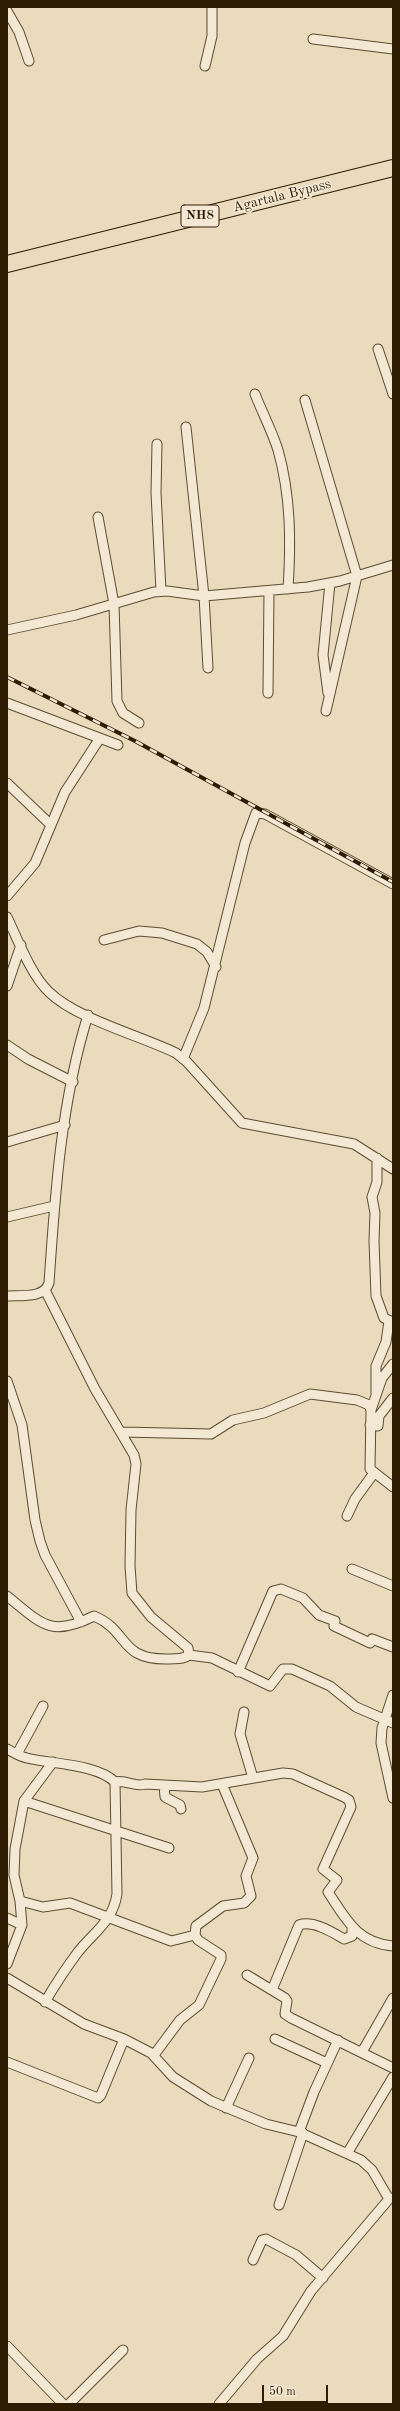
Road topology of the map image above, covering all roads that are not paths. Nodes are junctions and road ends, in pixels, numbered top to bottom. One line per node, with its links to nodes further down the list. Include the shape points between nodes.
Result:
1 (212, 7): 6 (street, via 212,36)
2 (7, 11): 5 (street, via 20,32)
3 (313, 39): 4 (street)
4 (393, 49)
5 (29, 61)
6 (205, 66)
7 (393, 168): 8 (highway, Agartala Bypass / NH8)
8 (7, 264)
9 (378, 349): 11 (street)
10 (255, 394): 19 (street, via 278,450 284,480 291,534)
11 (393, 394)
12 (305, 400): 17 (street)
13 (186, 427): 22 (street)
14 (157, 444): 21 (street, via 156,493)
15 (98, 517): 23 (street)
16 (393, 565): 17 (street)
17 (357, 576): 18 (street); 27 (street)
18 (330, 583): 19 (street); 27 (street, via 323,655)
19 (288, 589): 20 (street)
20 (269, 591): 22 (street); 26 (street)
21 (161, 592): 22 (street); 23 (street, via 145,594)
22 (204, 596): 25 (street)
23 (114, 604): 24 (street); 30 (street, via 117,701 123,713)
24 (7, 630)
25 (208, 668)
26 (268, 693)
27 (329, 696): 29 (street)
28 (7, 703): 31 (street)
29 (326, 711)
30 (139, 723)
31 (100, 738): 32 (street); 34 (street, via 65,792)
32 (118, 745)
33 (7, 783): 34 (street)
34 (51, 825): 36 (street, via 35,863)
35 (393, 884): 40 (street, via 265,814 256,813 245,842)
36 (7, 896)
37 (7, 917): 39 (street)
38 (104, 940): 40 (street, via 139,931 162,933 197,944 207,952)
39 (21, 945): 41 (street); 42 (street, via 39,980 49,992)
40 (216, 967): 44 (street, via 198,1027)
41 (7, 986)
42 (88, 1015): 44 (street, via 162,1046); 45 (street, via 80,1040)
43 (7, 1045): 45 (street)
44 (183, 1059): 48 (street, via 242,1123 354,1144)
45 (73, 1082): 46 (street)
46 (65, 1125): 47 (street); 50 (street)
47 (7, 1142)
48 (377, 1158): 49 (street); 54 (street, via 377,1182 372,1197 376,1213 376,1296 382,1315)
49 (393, 1169)
50 (54, 1206): 51 (street); 52 (street, via 48,1283)
51 (7, 1217)
52 (45, 1290): 53 (street, via 39,1294); 61 (street, via 95,1389)
53 (7, 1296)
54 (391, 1321): 57 (street, via 376,1366)
55 (393, 1364): 57 (street, via 382,1378)
56 (7, 1380): 68 (street, via 22,1425 40,1541)
57 (376, 1394): 59 (street)
58 (393, 1398): 60 (street, via 379,1416 378,1426)
59 (371, 1410): 60 (street); 61 (street, via 369,1405 357,1400 310,1394 264,1413 233,1420 211,1434)
60 (370, 1425): 62 (street, via 369,1462)
61 (122, 1432): 70 (street, via 130,1445 136,1464 131,1510 132,1593 151,1617 188,1648)
62 (374, 1473): 63 (street); 64 (street, via 355,1499)
63 (393, 1487)
64 (347, 1516)
65 (352, 1569): 66 (street)
66 (393, 1586)
67 (7, 1596): 68 (street, via 52,1626 62,1628)
68 (81, 1622): 70 (street, via 94,1616 103,1620 119,1634 130,1650 137,1654 156,1659 185,1658)
69 (393, 1647): 71 (street, via 372,1639 370,1643 344,1633 334,1626 335,1621 319,1615 306,1600 281,1589 273,1591)
70 (189, 1654): 71 (street, via 212,1658)
71 (238, 1672): 75 (street, via 270,1686 283,1669 292,1669 330,1686 356,1707)
72 (393, 1696): 75 (street)
73 (43, 1706): 77 (street)
74 (244, 1712): 80 (street, via 240,1734)
75 (389, 1722): 79 (street, via 381,1744)
76 (7, 1749): 77 (street)
77 (17, 1754): 78 (street)
78 (53, 1762): 81 (street, via 108,1775); 85 (street)
79 (391, 1777): 84 (street)
80 (253, 1778): 82 (street); 94 (street, via 293,1774 349,1800 351,1807 323,1869 337,1880 328,1892)
81 (115, 1782): 83 (street, via 121,1781 138,1786); 87 (street)
82 (222, 1784): 83 (street, via 202,1787); 95 (street, via 253,1858 246,1876 251,1896 244,1903 223,1906 201,1921 196,1926)
83 (164, 1786): 86 (street, via 165,1797 180,1805)
84 (393, 1798)
85 (24, 1801): 87 (street); 88 (street)
86 (181, 1809)
87 (116, 1832): 89 (street); 92 (street, via 117,1894)
88 (11, 1848): 90 (street)
89 (169, 1848)
90 (20, 1901): 92 (street, via 43,1907 70,1903); 93 (street)
91 (7, 1918): 93 (street)
92 (109, 1919): 95 (street, via 171,1941); 102 (street, via 79,1951)
93 (22, 1925): 97 (street)
94 (352, 1929): 96 (street, via 372,1941); 100 (street, via 352,1936 344,1939 305,1923 299,1925)
95 (195, 1935): 107 (street, via 198,1940 221,1955 222,1959 199,2005 180,2020)
96 (393, 1946)
97 (7, 1964)
98 (247, 1975): 100 (street)
99 (7, 1978): 102 (street)
100 (272, 1990): 105 (street, via 287,2000 285,2014)
101 (393, 1998): 106 (street)
102 (45, 2002): 103 (street, via 84,2024)
103 (124, 2039): 107 (street); 109 (street, via 98,2098)
104 (275, 2040): 110 (street)
105 (338, 2040): 106 (street); 110 (street)
106 (362, 2052): 111 (street)
107 (154, 2055): 113 (street, via 173,2077)
108 (249, 2058): 113 (street)
109 (7, 2062)
110 (327, 2063): 114 (street)
111 (393, 2068)
112 (393, 2077): 115 (street)
113 (226, 2108): 114 (street, via 266,2124)
114 (301, 2132): 115 (street); 117 (street)
115 (348, 2152): 116 (street, via 372,2170)
116 (391, 2198): 119 (street)
117 (279, 2205)
118 (253, 2260): 119 (street, via 262,2240 266,2239 296,2255)
119 (323, 2278): 124 (street, via 302,2304 284,2336 257,2359)
120 (7, 2346): 122 (street)
121 (123, 2350): 123 (street)
122 (63, 2404)
123 (69, 2404)
124 (219, 2404)

